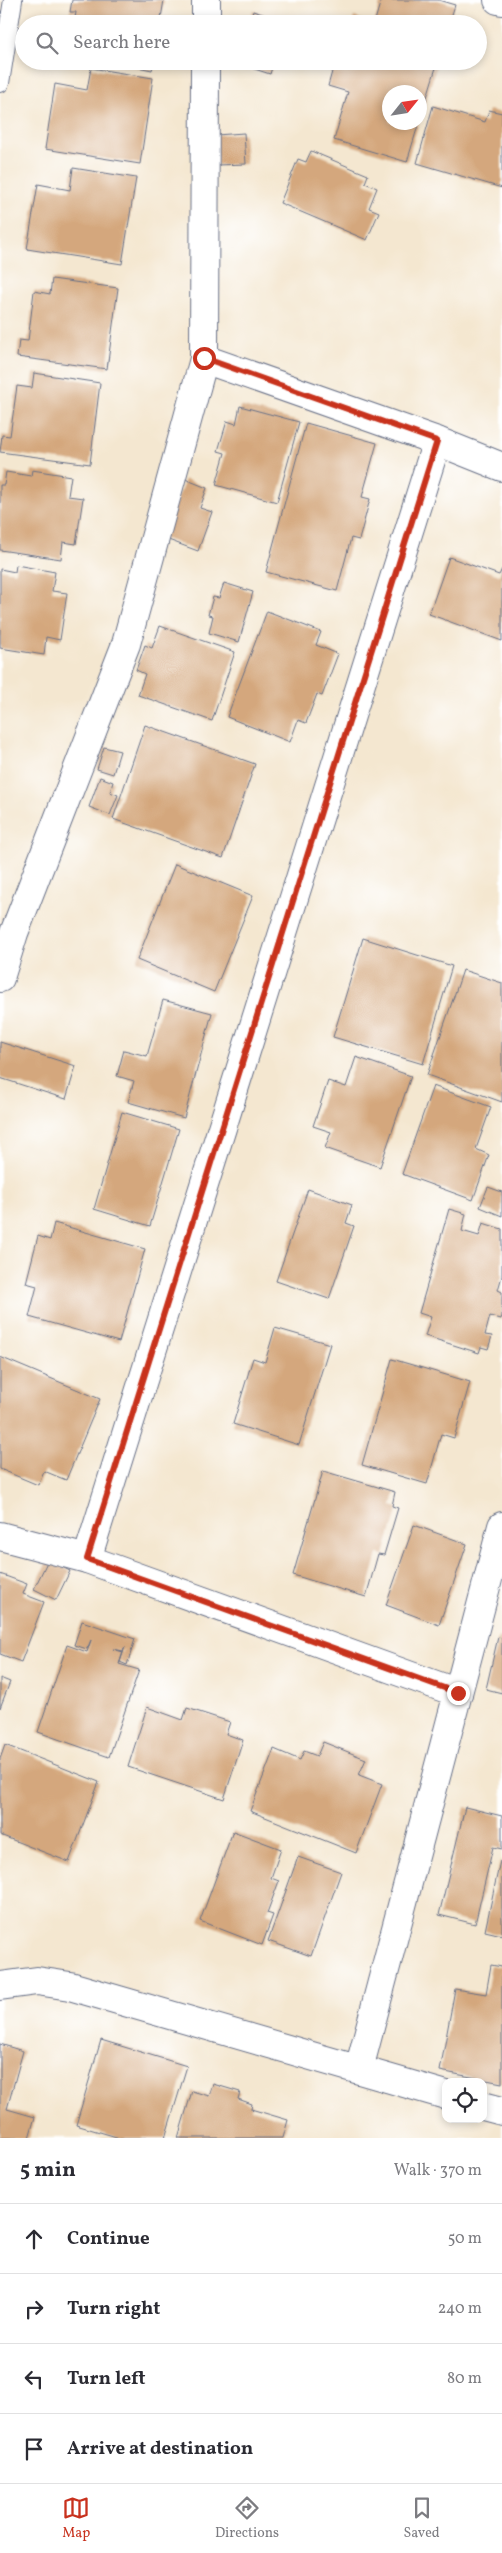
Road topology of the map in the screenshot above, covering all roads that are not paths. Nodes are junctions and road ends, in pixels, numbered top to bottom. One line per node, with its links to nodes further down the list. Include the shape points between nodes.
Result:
1 (13, 0): 7 (lane)
2 (206, 0): 5 (street)
3 (498, 0): 4 (street)
4 (502, 2)
5 (206, 15)
6 (205, 70): 8 (street)
7 (0, 83)
8 (204, 358): 9 (street); 11 (street, via 126,644)
9 (437, 441): 10 (street); 15 (street)
10 (502, 467)
11 (7, 929): 12 (street)
12 (0, 978)
13 (502, 1526): 16 (street)
14 (0, 1536): 15 (street)
15 (87, 1559): 16 (street)
16 (458, 1693): 18 (street)
17 (0, 1986): 18 (street, via 36,1981 70,1986)
18 (358, 2069): 19 (street)
19 (442, 2094)
20 (487, 2107): 21 (street)
21 (502, 2111)

